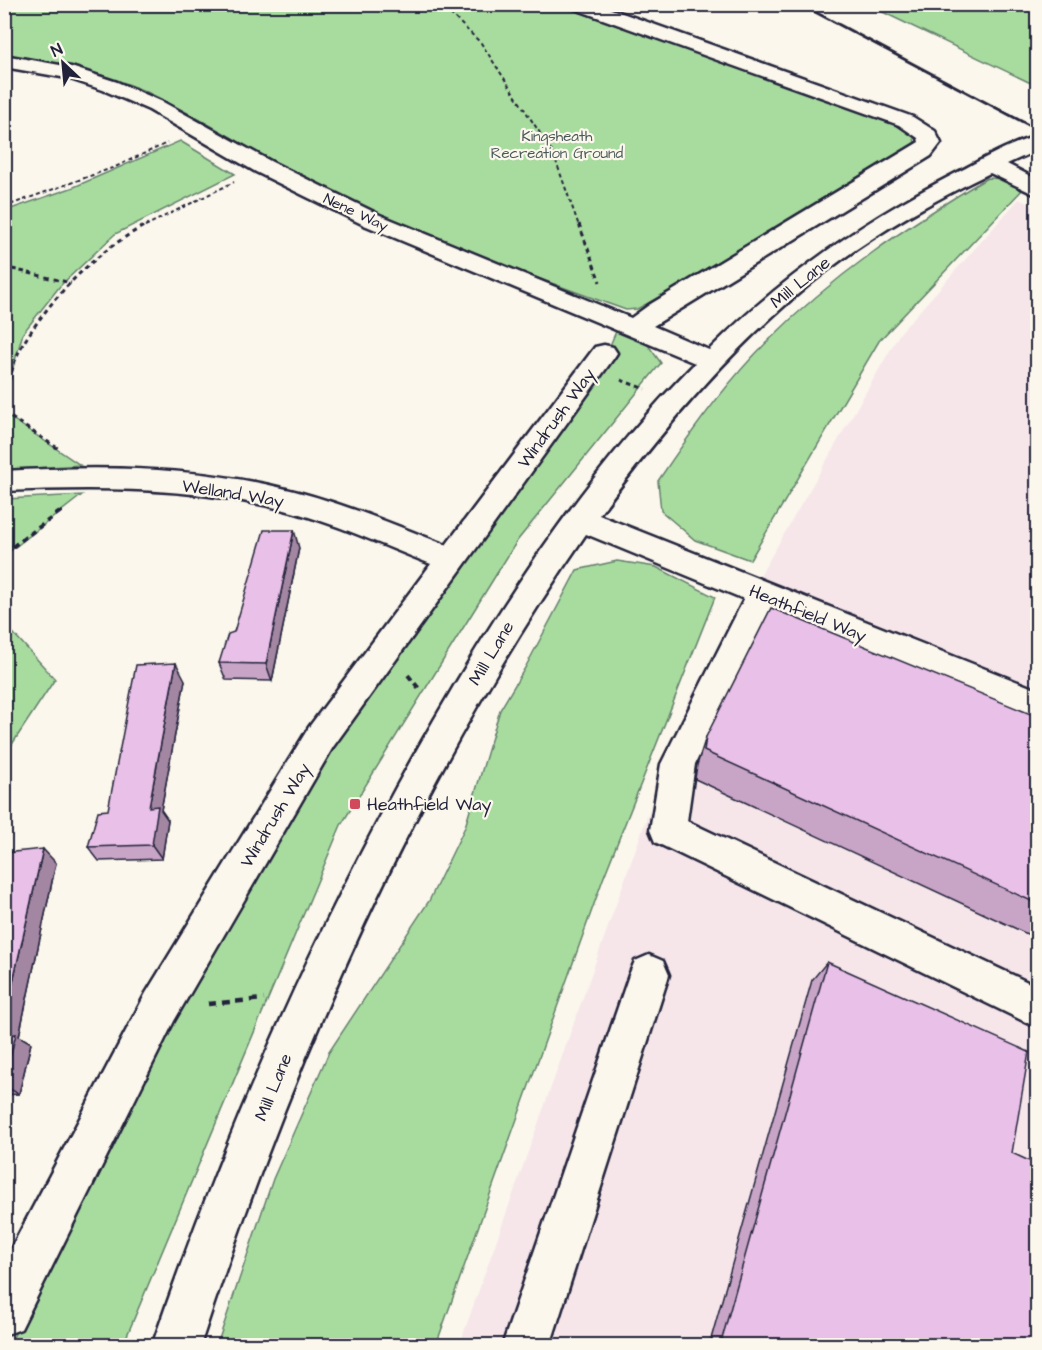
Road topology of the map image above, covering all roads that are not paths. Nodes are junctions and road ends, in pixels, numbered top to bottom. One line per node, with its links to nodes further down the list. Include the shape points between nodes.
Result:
1 (578, 4): 6 (street, via 906,121 928,135 930,143 923,151)
2 (4, 61): 6 (street, Nene Way, via 71,73 110,86 156,106 354,212)
3 (1038, 142): 4 (street, Mill Lane)
4 (1000, 160): 5 (street); 8 (street, Mill Lane, via 910,206 841,249 796,283)
5 (1038, 189)
6 (634, 328): 8 (street, Nene Way)
7 (604, 353): 11 (street, Windrush Way)
8 (711, 360): 10 (street, Mill Lane, via 648,429)
9 (4, 481): 11 (street, Welland Way, via 68,477 215,487 319,509)
10 (579, 519): 12 (street, Heathfield Way); 17 (street, Mill Lane, via 459,706 378,854 276,1078)
11 (452, 560): 16 (street, Windrush Way, via 321,737 160,1007)
12 (762, 594): 13 (street, Heathfield Way); 15 (street, via 678,764 668,830)
13 (1038, 705)
14 (650, 975): 18 (street)
15 (1038, 1008)
16 (4, 1312)
17 (176, 1346)
18 (526, 1346)

